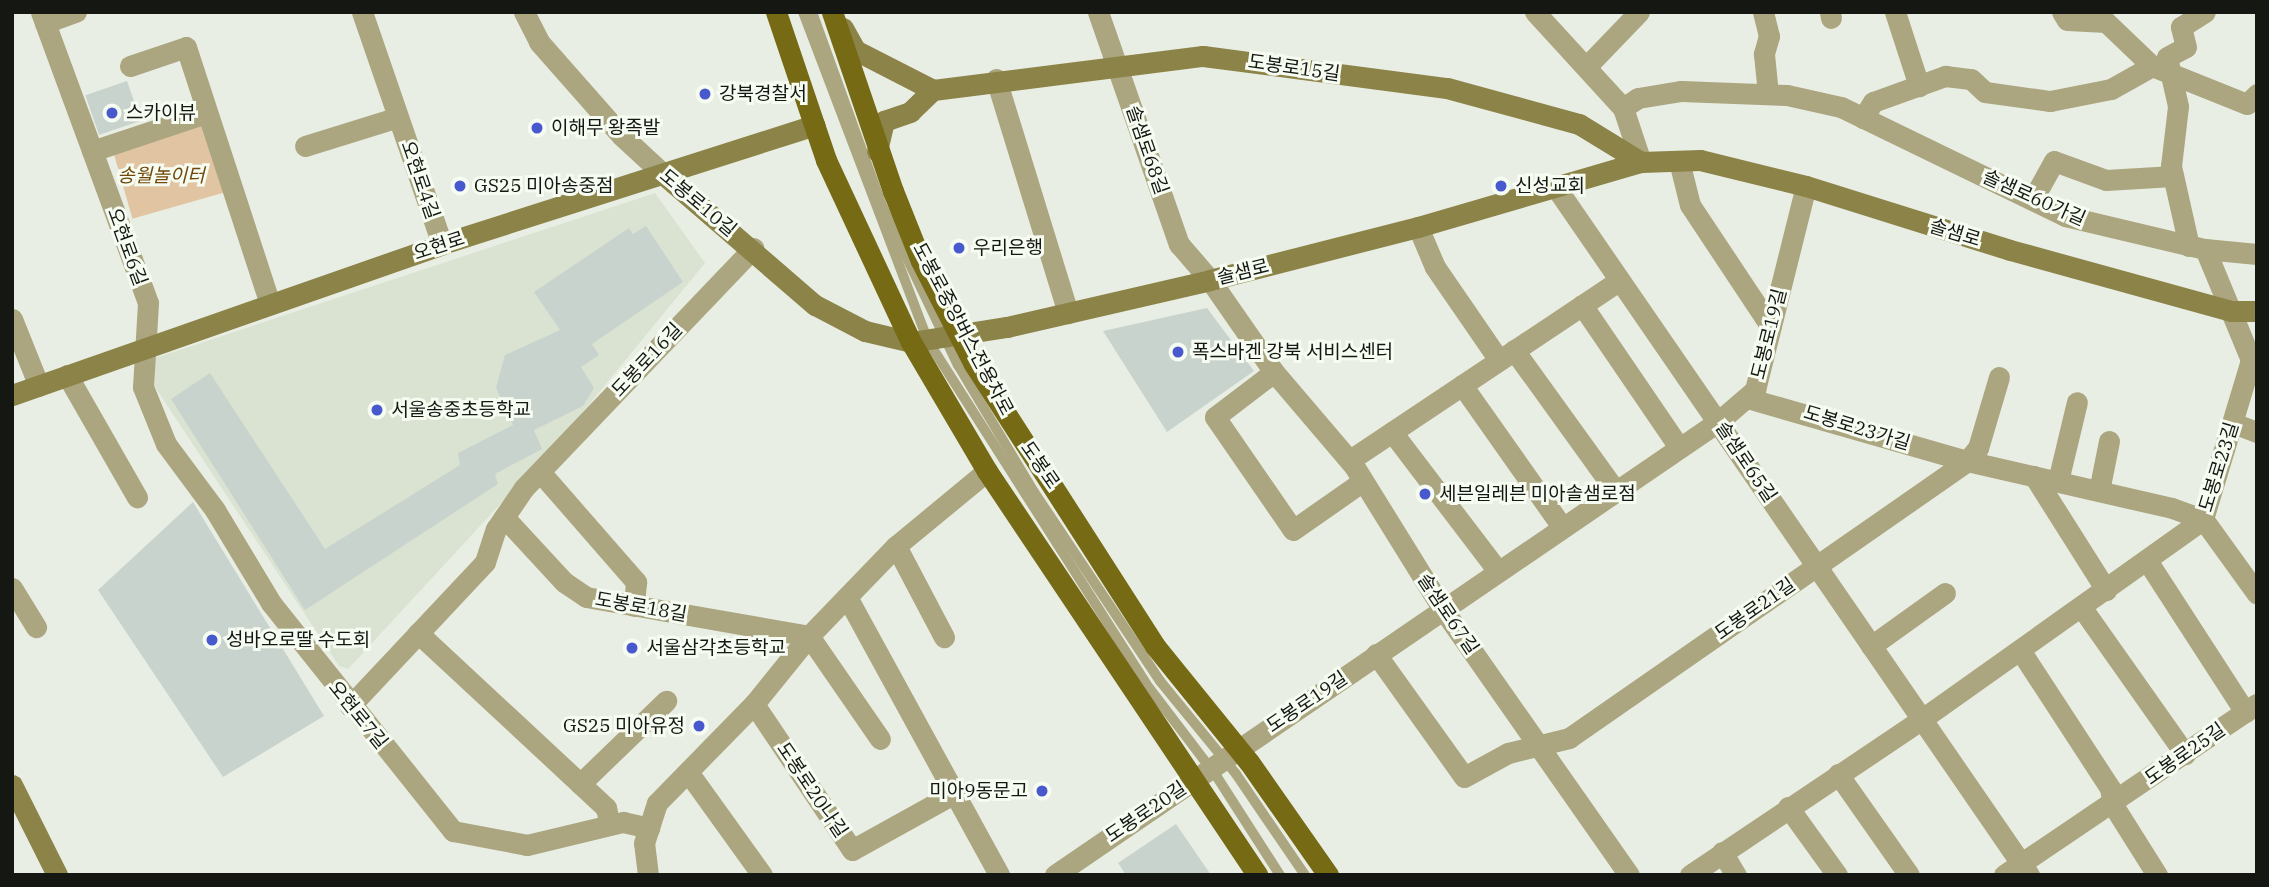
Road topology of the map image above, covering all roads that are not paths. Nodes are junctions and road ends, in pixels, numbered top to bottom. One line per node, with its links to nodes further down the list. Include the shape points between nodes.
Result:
1 (76, 12): 14 (street)
2 (362, 12): 27 (street, 오현로4길)
3 (524, 12): 36 (street, 도봉로10길, via 539,42 621,136)
4 (776, 12): 30 (main road, 도봉로)
5 (803, 12): 55 (lane)
6 (1098, 12): 17 (street, 솔샘로68길)
7 (1535, 12): 18 (street)
8 (1639, 12): 18 (street)
9 (1763, 12): 23 (street, via 1769,36 1764,54)
10 (1895, 12): 21 (street)
11 (2062, 12): 19 (street, via 2067,20 2106,22)
12 (2206, 12): 19 (street, via 2182,27 2186,47 2167,57)
13 (821, 13): 15 (lane, 도봉로중앙버스전용차로); 22 (main road, via 855,50); 28 (main road, 도봉로)
14 (43, 18): 32 (street, 오현로6길)
15 (829, 61): 28 (lane); 55 (lane, 도봉로중앙버스전용차로)
16 (130, 66): 26 (street, via 186,47)
17 (1117, 66): 20 (main road, 도봉로15길); 35 (main road, 도봉로15길, via 1203,56 1447,88 1579,124); 46 (street, 솔샘로68길, via 1179,244)
18 (1587, 66): 25 (street)
19 (2160, 68): 21 (street, via 2111,89 2050,101 1986,92 1970,79 1958,77 1945,76); 24 (street, via 2247,104); 37 (street, via 2178,106)
20 (996, 79): 22 (main road, 도봉로15길); 52 (street)
21 (1919, 86): 29 (street, via 1872,102)
22 (933, 90): 33 (main road, via 910,113 884,121)
23 (1768, 94): 25 (street, 솔샘로60가길, via 1681,91 1638,98); 29 (street, 솔샘로60가길, via 1841,107)
24 (2257, 94)
25 (1623, 107): 35 (street)
26 (206, 113): 32 (street); 48 (street)
27 (398, 117): 31 (street, 오현로4길); 42 (street, 오현로4길)
28 (867, 117): 33 (main road, 도봉로)
29 (1863, 118): 40 (street, 솔샘로60가길)
30 (814, 125): 36 (main road, 오현로); 55 (main road, 도봉로, via 839,189)
31 (305, 146)
32 (92, 151): 56 (street, 오현로6길, via 148,303)
33 (877, 151): 55 (main road, 도봉로, via 922,261)
34 (1679, 161): 35 (main road, 솔샘로); 38 (main road, 솔샘로, via 1700,160); 54 (street, via 1690,205)
35 (1642, 162): 39 (main road, 솔샘로)
36 (663, 174): 42 (main road, 오현로); 43 (main road, 도봉로10길)
37 (2173, 176): 40 (street, via 2106,180 2054,161); 44 (street)
38 (1806, 186): 50 (main road, 솔샘로); 54 (street, 도봉로19길)
39 (1557, 189): 41 (main road, 솔샘로); 47 (street, 솔샘로65길)
40 (2033, 200): 44 (street, 솔샘로60가길, via 2077,219)
41 (1418, 227): 46 (main road, 솔샘로); 57 (street, via 1435,267)
42 (442, 244): 48 (main road, 오현로)
43 (753, 248): 55 (main road, 도봉로10길, via 815,305 839,319); 75 (street, 도봉로16길)
44 (2197, 248): 45 (street, 솔샘로60가길); 50 (street)
45 (2257, 254)
46 (1210, 280): 52 (main road, 솔샘로); 58 (street, 솔샘로67길)
47 (1620, 280): 49 (street); 66 (street, 솔샘로65길)
48 (270, 304): 56 (main road, 오현로)
49 (1582, 305): 57 (street); 71 (street)
50 (2231, 311): 51 (main road, 솔샘로); 67 (street, 도봉로23길, via 2251,360)
51 (2257, 311)
52 (1068, 313): 55 (main road, 솔샘로)
53 (12, 319): 62 (street)
54 (1771, 327): 64 (street, 도봉로19길, via 1755,390)
55 (936, 339): 74 (main road, 도봉로); 112 (lane, via 1150,689); 112 (main road, 도봉로, via 994,400 1049,477 1156,646)
56 (146, 346): 59 (main road, 오현로); 106 (street, 오현로7길, via 144,387 166,444 215,510 271,603)
57 (1507, 355): 61 (street); 79 (street)
58 (1274, 372): 72 (street, 솔샘로67길); 77 (street, via 1215,417 1293,530)
59 (67, 375): 62 (main road, 오현로); 81 (street)
60 (1999, 377): 73 (street, via 1978,448)
61 (1462, 385): 68 (street); 84 (street)
62 (39, 386): 63 (main road, 오현로)
63 (12, 395)
64 (1747, 398): 66 (street, 도봉로19길); 73 (street, 도봉로23가길)
65 (2077, 402): 78 (street)
66 (1718, 421): 71 (street, 도봉로19길); 87 (street, 솔샘로65길)
67 (2233, 423): 69 (street); 83 (street, 도봉로23길)
68 (1392, 432): 72 (street); 88 (street)
69 (2257, 432)
70 (2109, 441): 80 (street)
71 (1679, 447): 79 (street, 도봉로19길)
72 (1350, 460): 77 (street, 솔샘로67길)
73 (1968, 461): 76 (street, 도봉로23가길); 87 (street, 도봉로21길)
74 (987, 471): 85 (street); 112 (main road, 도봉로)
75 (541, 473): 82 (street, 도봉로16길); 94 (street, via 636,582)
76 (2034, 476): 78 (street, 도봉로23가길); 90 (street)
77 (1363, 481): 95 (street, 솔샘로67길)
78 (2058, 481): 80 (street, 도봉로23가길)
79 (1615, 491): 84 (street, 도봉로19길)
80 (2099, 491): 83 (street, 도봉로23가길)
81 (137, 497)
82 (504, 517): 94 (street, 도봉로18길, via 564,582 586,597); 98 (street, 도봉로16길, via 485,562)
83 (2203, 519): 86 (street, 도봉로23길); 92 (street)
84 (1562, 527): 88 (street, 도봉로19길)
85 (896, 546): 93 (street); 100 (street)
86 (2148, 562): 90 (street, 도봉로23길); 107 (street)
87 (1816, 567): 101 (street, 솔샘로65길); 110 (street, 도봉로21길, via 1569,738)
88 (1497, 570): 95 (street, 도봉로19길)
89 (12, 588): 97 (street)
90 (2106, 590): 96 (street, 도봉로23길)
91 (1945, 593): 101 (street)
92 (2257, 594)
93 (847, 597): 99 (street); 117 (street)
94 (634, 606): 99 (street, 도봉로18길)
95 (1442, 608): 103 (street, 도봉로19길); 110 (street, 솔샘로67길)
96 (2082, 608): 102 (street, 도봉로23길); 111 (street)
97 (36, 628)
98 (418, 633): 106 (street, 도봉로16길); 115 (street)
99 (809, 636): 105 (street); 109 (street)
100 (944, 637)
101 (1871, 646): 108 (street, 솔샘로65길)
102 (2021, 650): 108 (street, 도봉로23길); 118 (street, via 2110,788)
103 (1376, 654): 110 (street, via 1464,777 1508,753); 112 (street, 도봉로19길)
104 (666, 701): 115 (street)
105 (754, 704): 113 (street); 117 (street, 도봉로20나길, via 852,850)
106 (350, 706): 120 (street, 오현로7길, via 453,831 527,845)
107 (2251, 708): 111 (street, 도봉로25길)
108 (1922, 719): 114 (street, 도봉로23길); 124 (street, 솔샘로65길)
109 (880, 739)
110 (1537, 744): 133 (street, 솔샘로67길)
111 (2185, 754): 118 (street, 도봉로25길)
112 (1217, 764): 128 (street, 도봉로20길); 129 (main road, 도봉로); 130 (lane); 131 (lane); 132 (main road, 도봉로)
113 (688, 772): 121 (street, via 657,803); 126 (street)
114 (1838, 774): 119 (street, 도봉로23길); 137 (street)
115 (580, 784): 120 (street, via 606,808)
116 (12, 785): 125 (main road)
117 (953, 794): 127 (street)
118 (2113, 805): 124 (street, 도봉로25길); 138 (street)
119 (1788, 807): 122 (street, 도봉로23길); 136 (street)
120 (610, 825): 121 (street, 오현로7길, via 623,822)
121 (649, 828): 123 (street)
122 (1722, 852): 134 (street, 도봉로23길); 135 (street)
123 (642, 871)
124 (2018, 871)
125 (57, 875)
126 (762, 875)
127 (999, 875)
128 (1055, 875)
129 (1257, 875)
130 (1280, 875)
131 (1305, 875)
132 (1328, 875)
133 (1629, 875)
134 (1690, 875)
135 (1736, 875)
136 (1837, 875)
137 (1909, 875)
138 (2157, 875)

